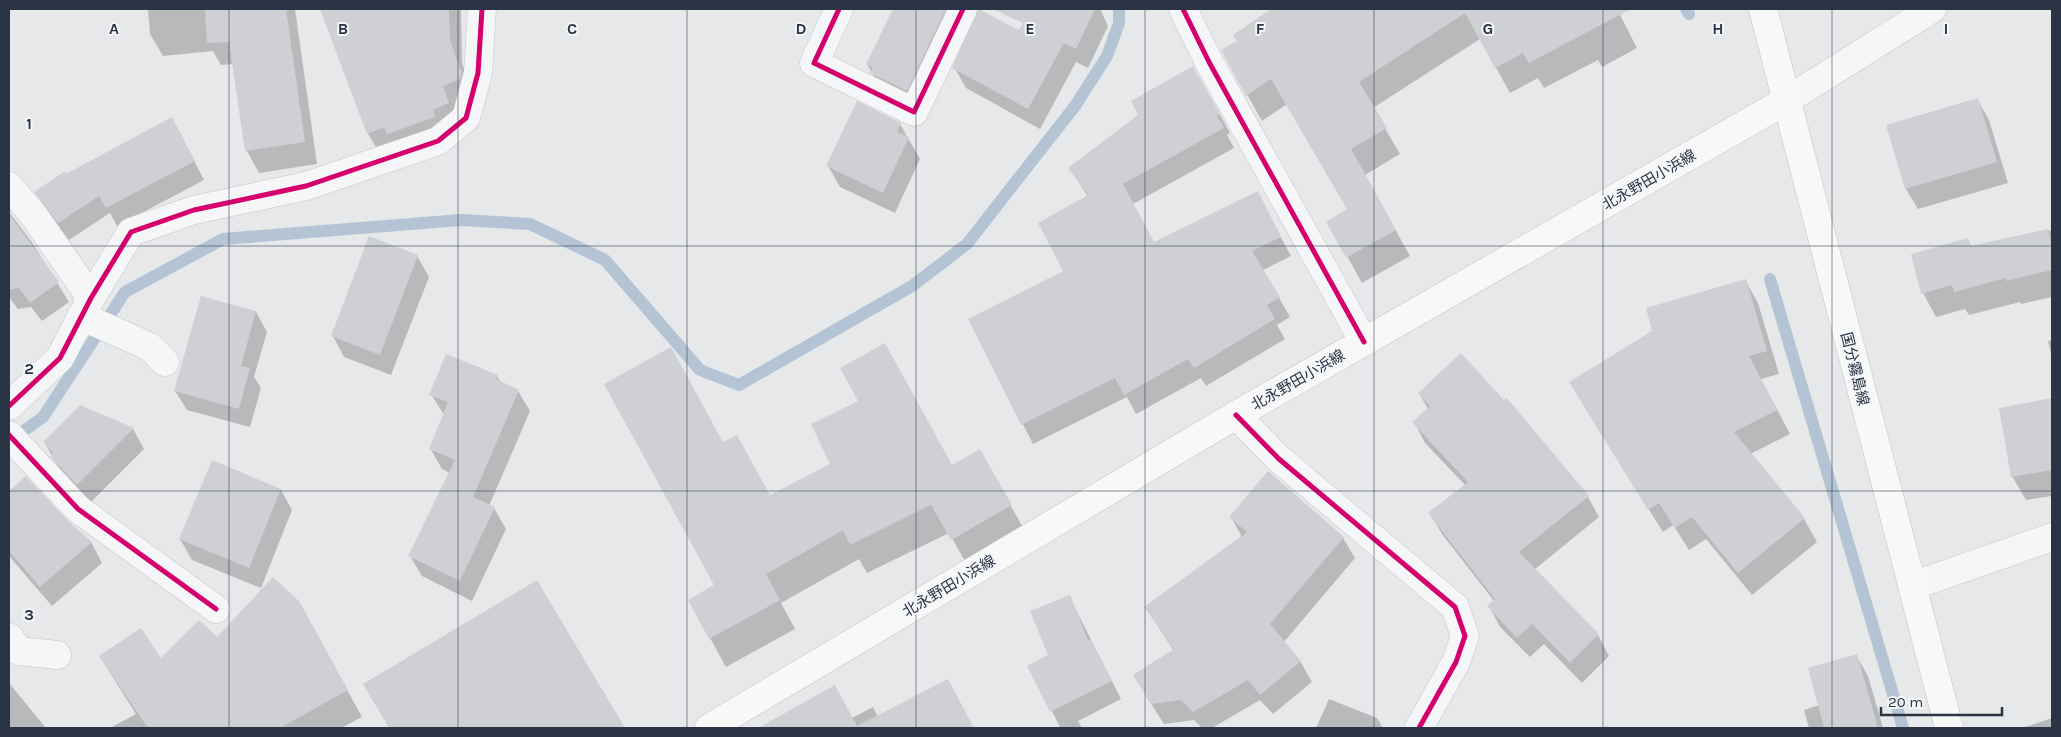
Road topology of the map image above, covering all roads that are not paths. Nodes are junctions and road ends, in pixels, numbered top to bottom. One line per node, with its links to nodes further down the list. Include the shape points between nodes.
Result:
1 (482, 9): 9 (street, via 478,73 466,118 438,141 306,186 194,210 131,232)
2 (839, 9): 3 (street, via 814,63 914,112)
3 (963, 9)
4 (1183, 9): 10 (street)
5 (1763, 9): 7 (main road, 国分霧島線)
6 (1932, 9): 7 (street)
7 (1786, 100): 10 (main road, 北永野田小浜線); 16 (main road, 国分霧島線)
8 (9, 186): 9 (street, via 35,217)
9 (86, 307): 11 (street, via 128,337 150,347); 12 (street, via 60,358)
10 (1364, 342): 13 (main road, 北永野田小浜線)
11 (165, 362)
12 (9, 406)
13 (1236, 415): 20 (main road, 北永野田小浜線); 21 (street, via 1279,459 1455,607 1465,636 1456,662)
14 (9, 435): 17 (street, via 78,509)
15 (2052, 537): 16 (street)
16 (1912, 586): 22 (main road, 国分霧島線)
17 (216, 609)
18 (9, 637): 19 (street, via 20,651)
19 (57, 655)
20 (709, 728)
21 (1419, 728)
22 (1949, 728)

